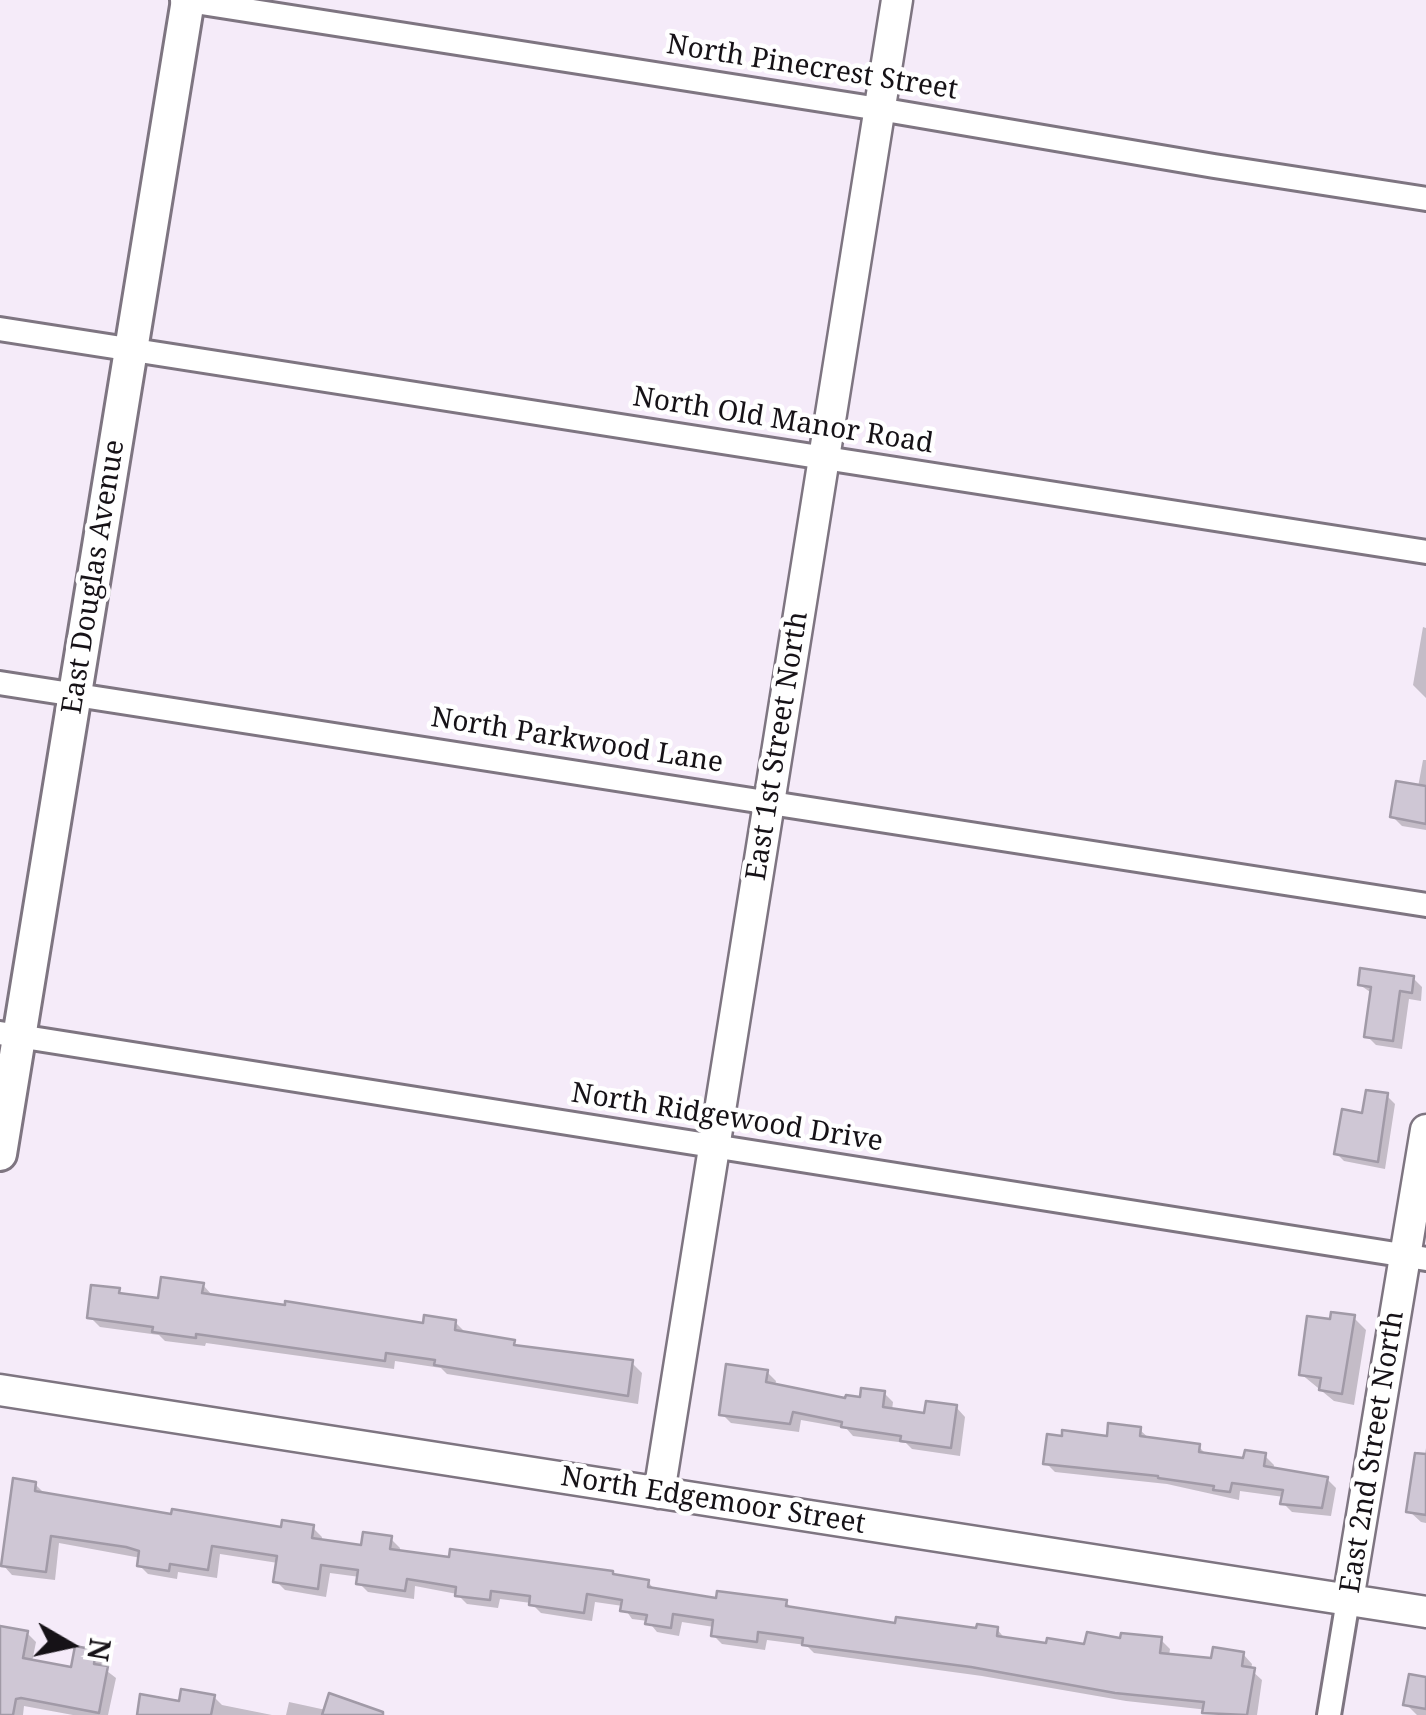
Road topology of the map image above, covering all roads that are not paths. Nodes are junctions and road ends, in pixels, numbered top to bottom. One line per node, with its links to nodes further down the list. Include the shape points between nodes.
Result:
1 (186, 0): 3 (street, North Pinecrest Street); 6 (main road, East Douglas Avenue)
2 (897, 0): 3 (street, East 1st Street North)
3 (879, 108): 4 (street, North Pinecrest Street); 7 (street, East 1st Street North)
4 (1426, 198)
5 (0, 329): 6 (street, North Old Manor Road)
6 (131, 349): 7 (street, North Old Manor Road); 10 (main road, East Douglas Avenue)
7 (824, 458): 8 (street, North Old Manor Road); 11 (street, East 1st Street North)
8 (1426, 552)
9 (0, 683): 10 (street, North Parkwood Lane)
10 (74, 694): 11 (street, North Parkwood Lane); 13 (main road, East Douglas Avenue)
11 (769, 802): 12 (street, North Parkwood Lane); 15 (street, East 1st Street North)
12 (1426, 904)
13 (9, 1034): 15 (street, North Ridgewood Drive); 16 (main road, East Douglas Avenue)
14 (1426, 1130): 17 (street, East 2nd Street North)
15 (714, 1146): 17 (street, North Ridgewood Drive); 19 (street, East 1st Street North)
16 (0, 1154)
17 (1416, 1258): 20 (street, East 2nd Street North)
18 (0, 1390): 19 (street, North Edgemoor Street)
19 (659, 1493): 20 (street, North Edgemoor Street)
20 (1348, 1600): 21 (street, North Edgemoor Street); 22 (street, East 2nd Street North)
21 (1426, 1612)
22 (1330, 1715)

